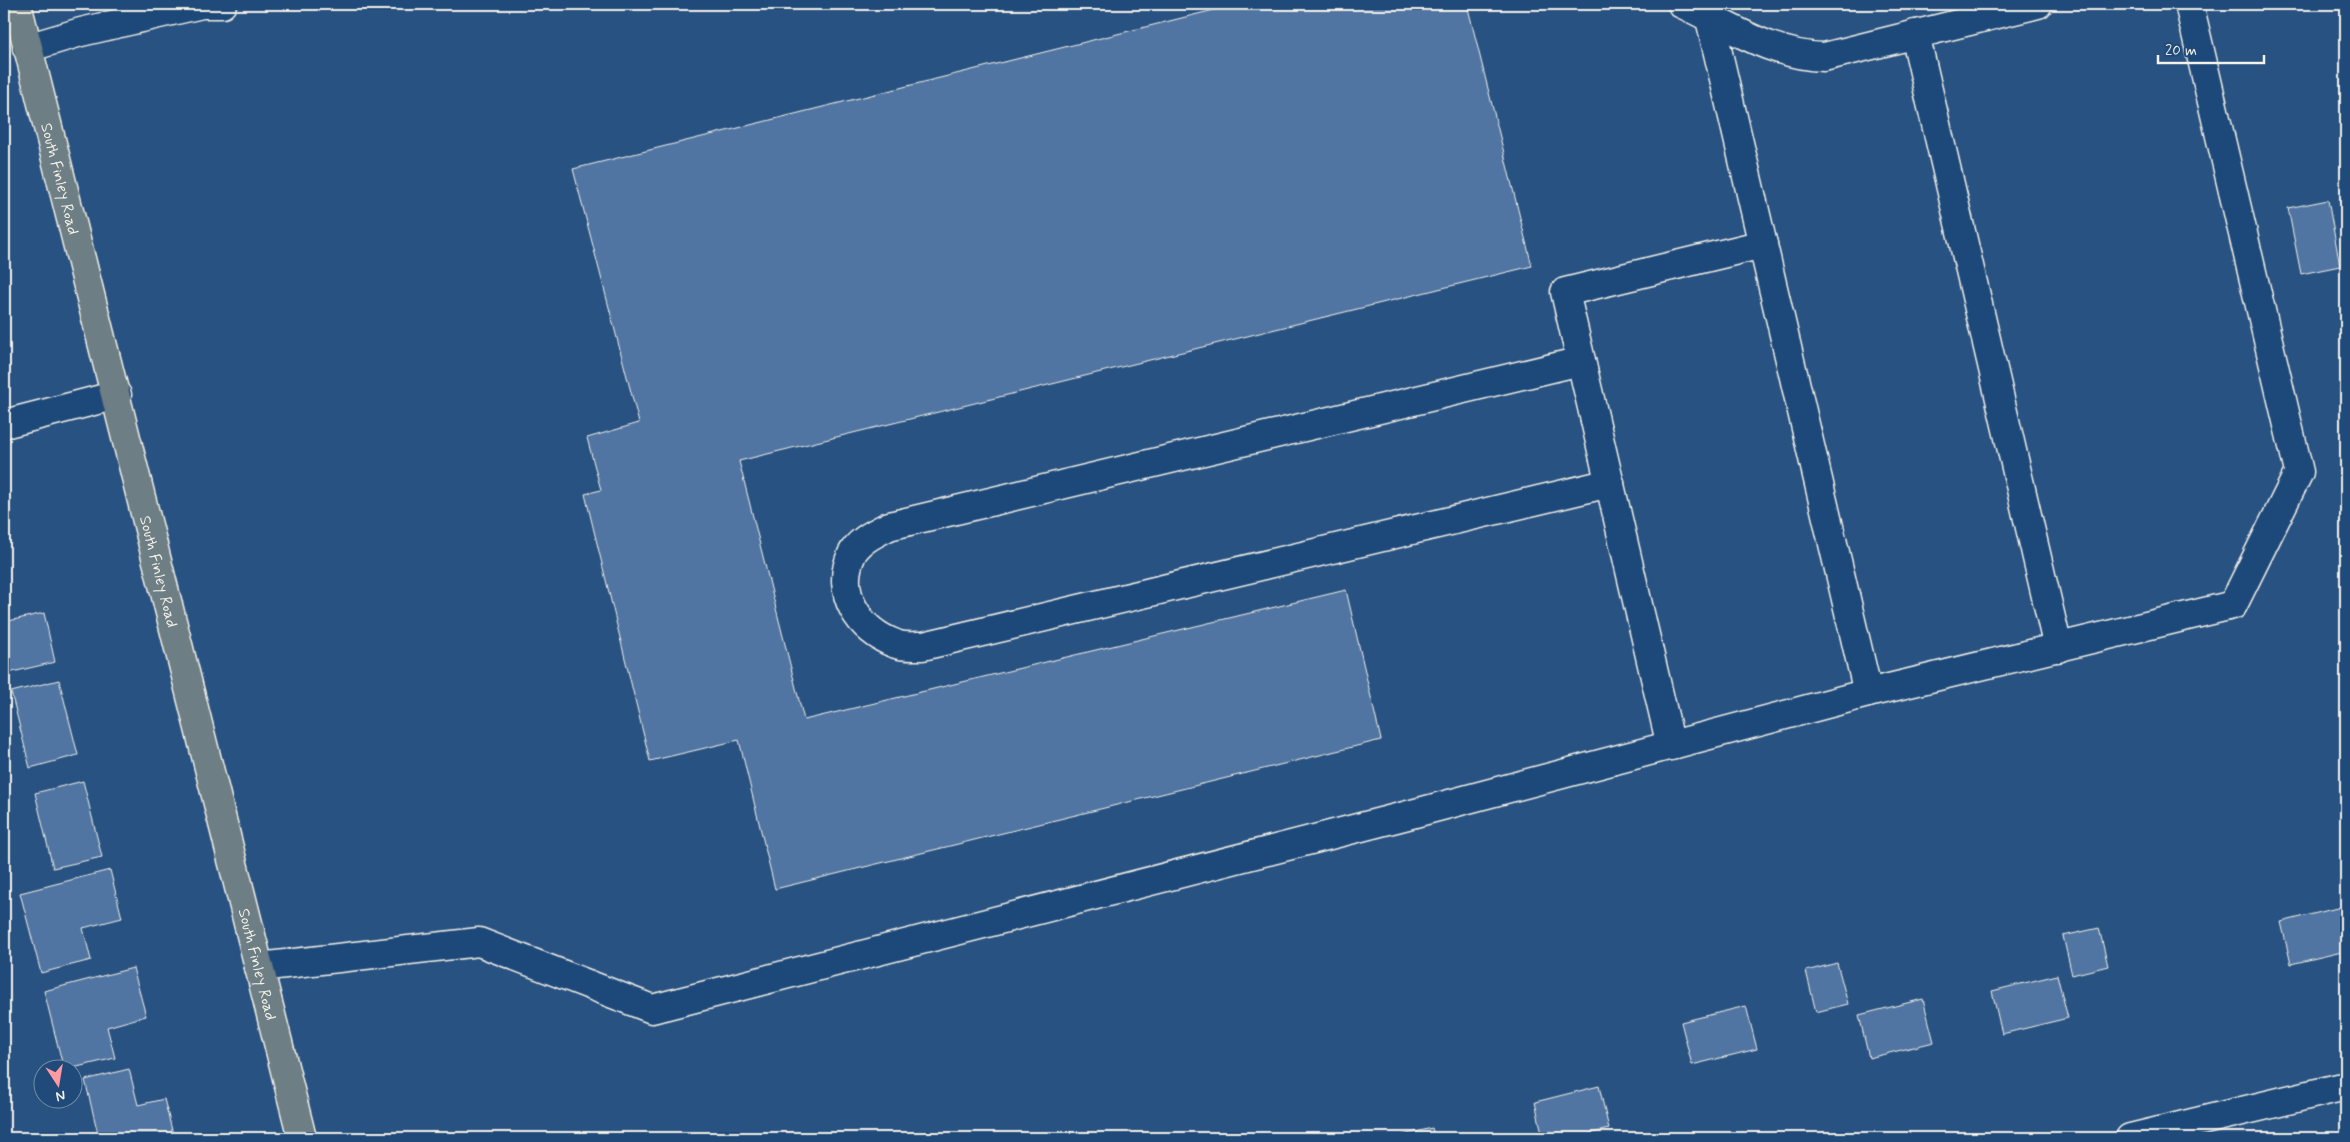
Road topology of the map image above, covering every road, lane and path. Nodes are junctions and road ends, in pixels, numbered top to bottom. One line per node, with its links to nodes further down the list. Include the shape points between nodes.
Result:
1 (16, 4): 8 (main road, South Finley Road)
2 (222, 4): 8 (street, via 202,4)
3 (1682, 4): 6 (street)
4 (2038, 4): 7 (street)
5 (2189, 4): 14 (street, via 2299,472 2233,605)
6 (1710, 18): 7 (street, via 1782,52 1804,57 1824,57); 9 (street)
7 (1915, 34): 14 (street)
8 (27, 48): 11 (main road, South Finley Road)
9 (1763, 244): 10 (street, via 1565,292); 15 (street)
10 (1581, 361): 13 (street); 13 (street, via 889,526 867,538 853,553 847,576 848,595 856,616 874,634 897,645 923,646)
11 (117, 395): 12 (street); 17 (main road, South Finley Road)
12 (4, 424)
13 (1610, 482): 16 (street)
14 (2058, 648): 15 (street)
15 (1868, 694): 16 (street)
16 (1671, 746): 17 (street, via 652,1009 480,942)
17 (259, 967): 20 (main road, South Finley Road)
18 (2346, 1086): 19 (street)
19 (2190, 1131): 21 (street)
20 (302, 1138)
21 (2130, 1138)

